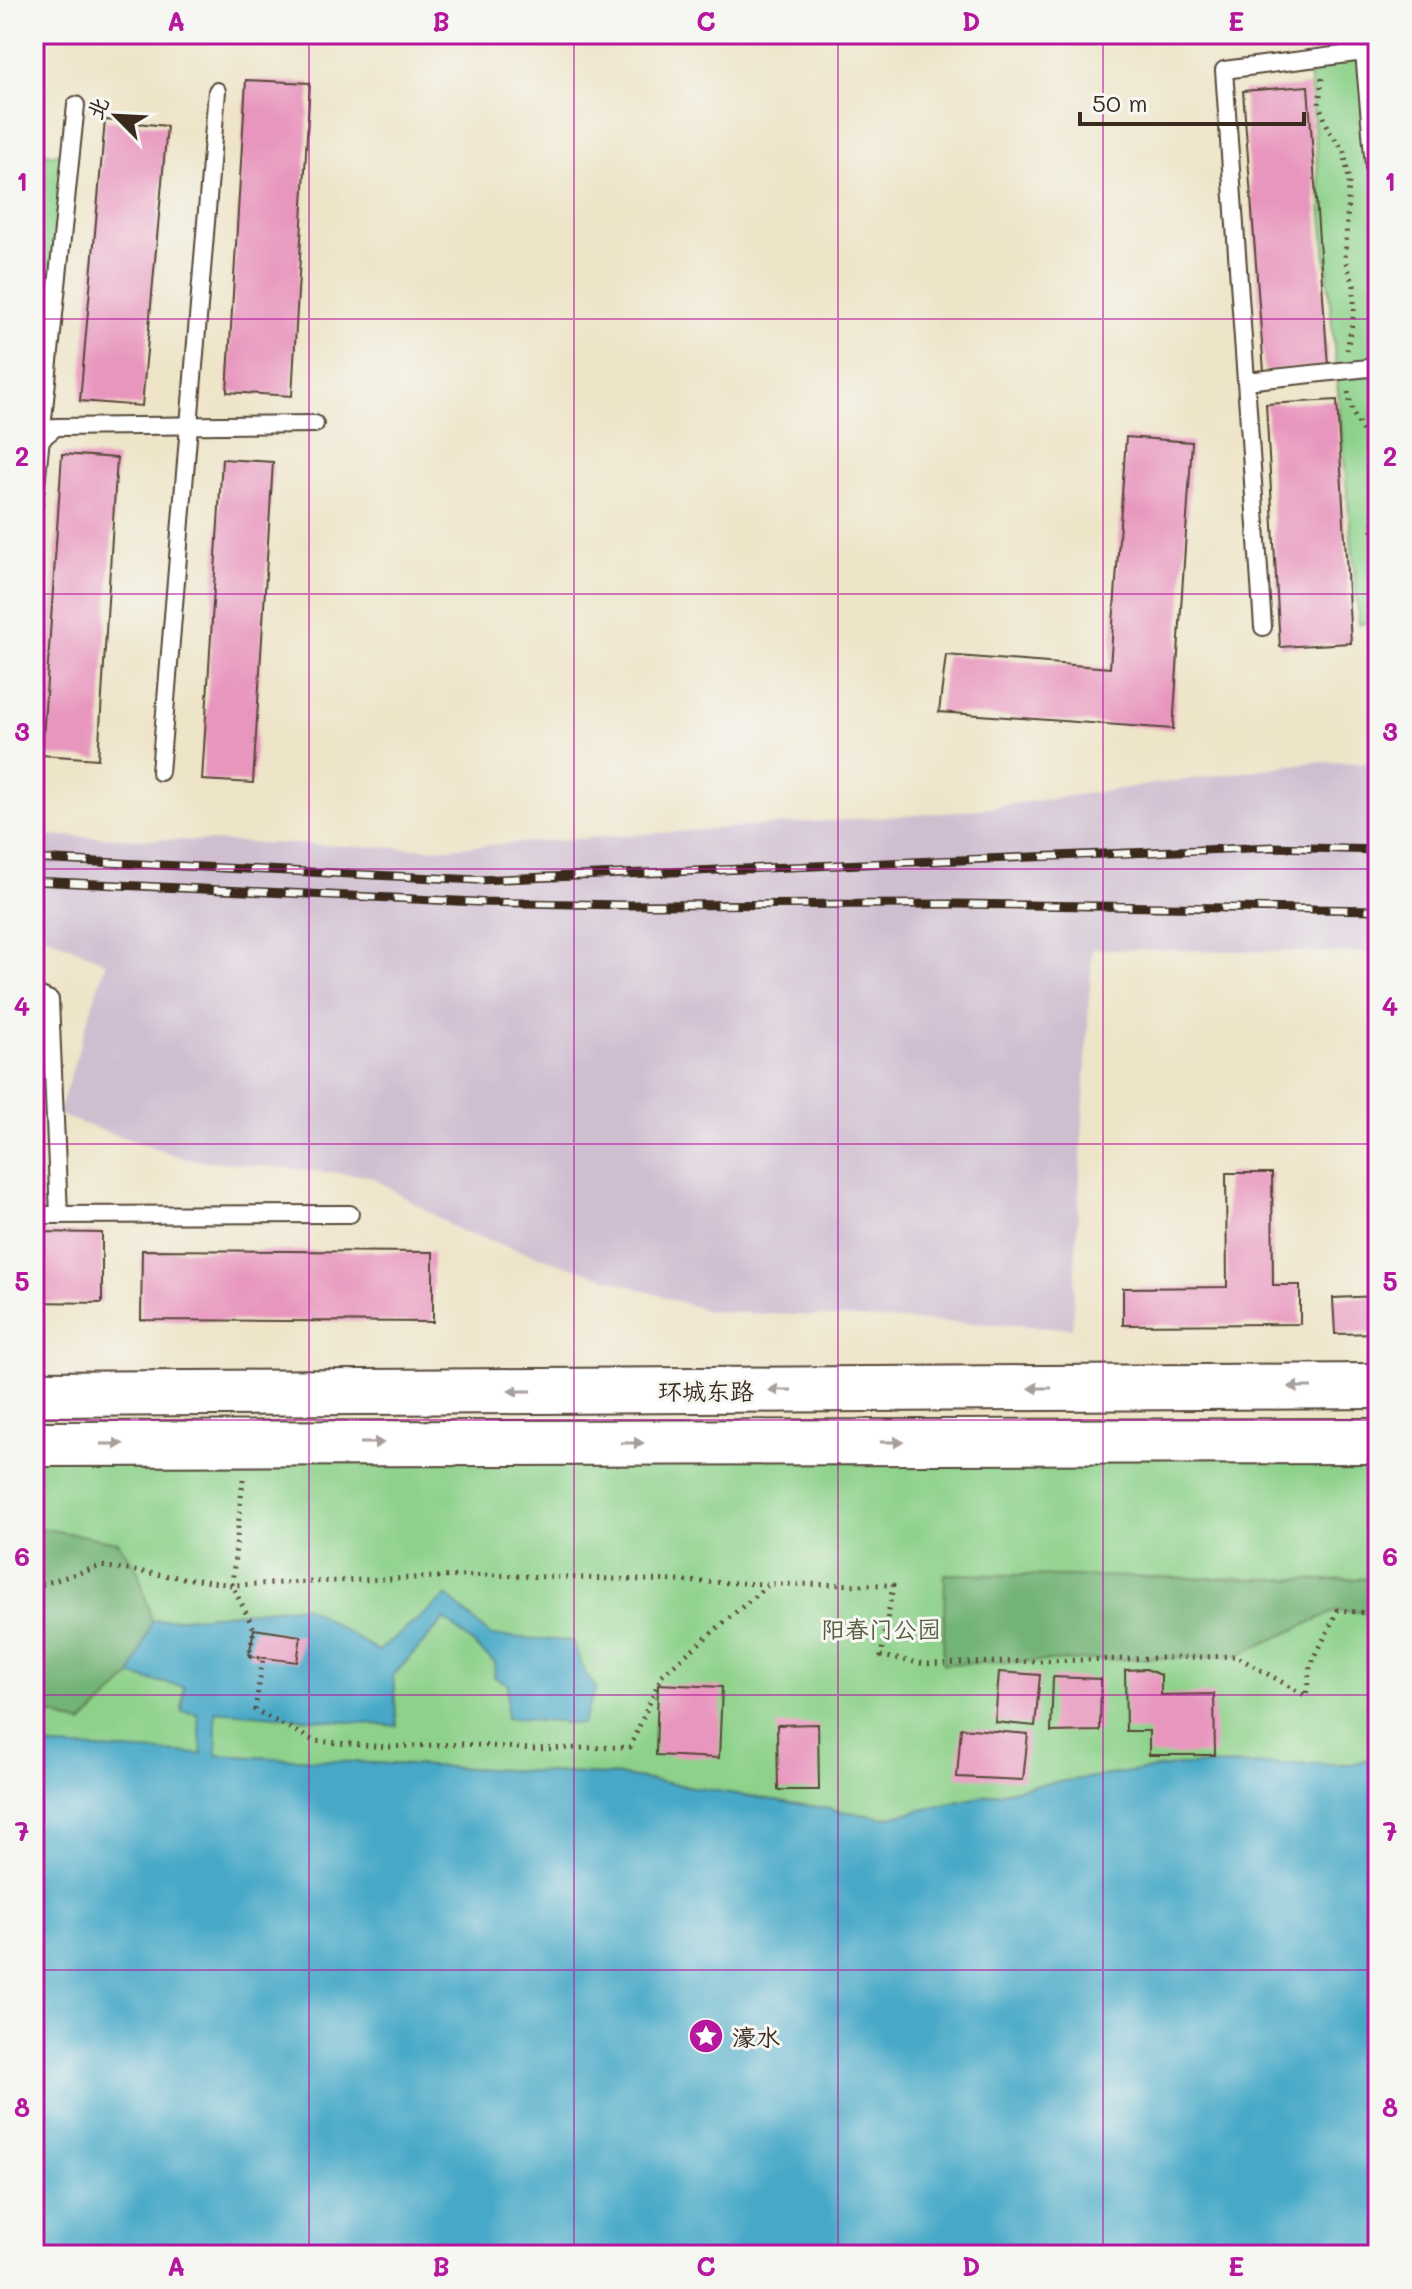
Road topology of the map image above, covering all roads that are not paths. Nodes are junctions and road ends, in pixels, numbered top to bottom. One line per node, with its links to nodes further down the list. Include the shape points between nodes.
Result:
1 (217, 91): 7 (lane)
2 (76, 105): 8 (lane)
3 (1378, 212): 5 (lane, via 1364,52 1224,70)
4 (1378, 367): 5 (lane)
5 (1246, 381): 10 (lane)
6 (315, 424): 7 (lane)
7 (188, 426): 8 (lane, via 56,427); 11 (lane)
8 (37, 443): 9 (lane)
9 (34, 504)
10 (1263, 627)
11 (160, 772)
12 (34, 993): 15 (lane, via 50,1000)
13 (350, 1214): 15 (lane)
14 (34, 1215): 15 (lane)
15 (59, 1215)
16 (1378, 1386): 17 (main road, 环城东路, one-way to 17)
17 (34, 1394)
18 (1378, 1441): 19 (main road, one-way to 18)
19 (34, 1444)

